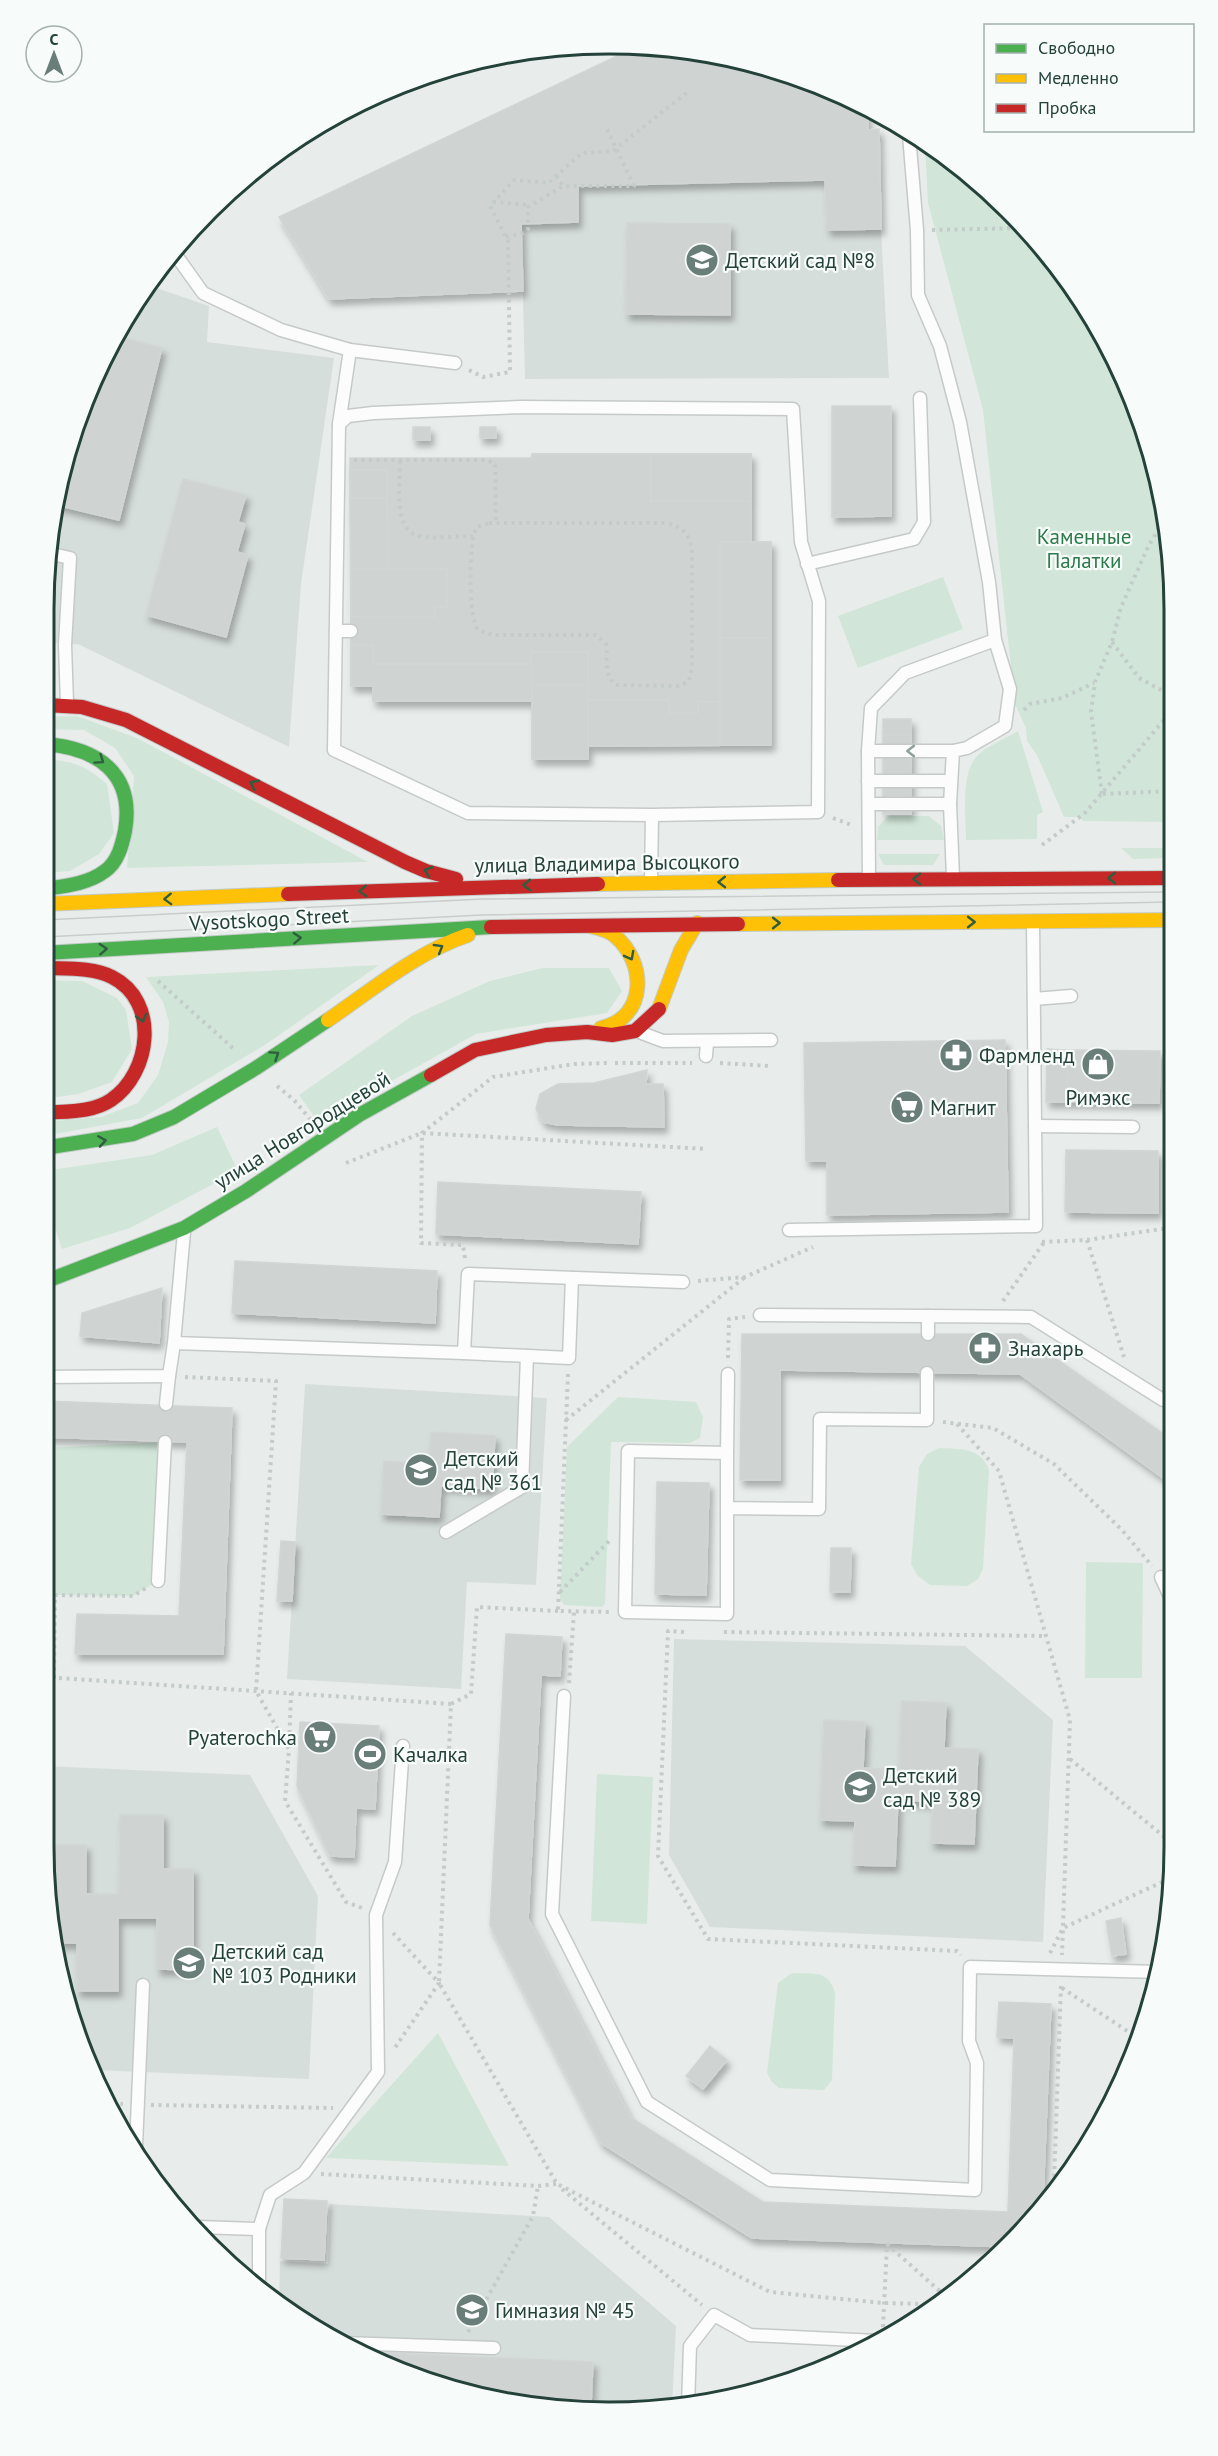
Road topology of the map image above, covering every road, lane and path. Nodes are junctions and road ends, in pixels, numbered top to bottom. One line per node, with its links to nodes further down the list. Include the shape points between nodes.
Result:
1 (689, 92): 4 (path)
2 (605, 125): 4 (path)
3 (910, 143): 10 (lane)
4 (616, 148): 5 (path, via 582,153); 6 (path, via 634,186)
5 (556, 176): 6 (path); 7 (path, via 548,183 514,180)
6 (563, 186): 8 (path)
7 (493, 202): 8 (path); 11 (path, via 490,206)
8 (531, 205): 11 (path, via 528,229)
9 (1012, 228): 10 (path)
10 (917, 230): 26 (lane, via 918,295 940,346 960,422 989,582)
11 (506, 237): 14 (path, via 510,372 483,377)
12 (179, 259): 13 (lane, via 203,294 281,330)
13 (350, 350): 14 (lane); 16 (lane)
14 (455, 363)
15 (920, 398): 23 (lane, via 924,522 914,539)
16 (339, 424): 17 (lane); 23 (lane, via 348,416 373,413 520,407 793,409 801,542)
17 (339, 460): 18 (path); 24 (lane)
18 (400, 461): 19 (path, via 488,460 495,464); 21 (path, via 400,515 405,527 417,536)
19 (496, 523): 21 (path, via 480,525); 21 (path, via 664,523 682,529 692,553 693,668 689,681 678,686 616,685 607,672 606,644 596,636 493,636 482,632 475,626 472,614)
20 (1158, 530): 27 (path, via 1122,607)
21 (472, 536)
22 (57, 555): 31 (lane, via 70,558 64,645)
23 (807, 564): 43 (lane, via 819,601)
24 (336, 631): 25 (lane); 44 (lane, via 334,750 468,813)
25 (351, 631)
26 (995, 640): 33 (lane, via 1010,689); 35 (lane, via 905,673 871,708)
27 (1112, 642): 28 (path); 29 (path, via 1139,678)
28 (1095, 682): 33 (path, via 1062,698 1030,704); 40 (path, via 1091,712)
29 (1164, 693)
30 (54, 705): 31 (main road)
31 (67, 705): 51 (main road, one-way to 31, via 405,862 126,720)
32 (1164, 720): 40 (path)
33 (1005, 726): 36 (lane, via 967,748)
34 (54, 745): 52 (main road, one-way to 52, via 80,749 107,765 125,794 127,825 119,853 107,870 83,882)
35 (868, 751): 36 (lane, one-way to 35); 37 (lane)
36 (953, 751): 38 (lane)
37 (868, 781): 38 (lane); 41 (lane)
38 (951, 781): 42 (lane)
39 (1164, 791): 40 (path)
40 (1102, 794): 46 (path, via 1085,813)
41 (869, 804): 42 (lane); 45 (lane)
42 (951, 804): 47 (lane)
43 (818, 812): 44 (lane); 45 (path, via 854,826)
44 (652, 814): 50 (lane)
45 (869, 837): 49 (lane)
46 (1042, 845)
47 (953, 878): 48 (main road, улица Владимира Высоцкого, one-way to 47); 49 (main road, улица Владимира Высоцкого, one-way to 49)
48 (1164, 878)
49 (869, 879): 50 (main road, улица Владимира Высоцкого, one-way to 50)
50 (651, 883): 51 (main road, улица Владимира Высоцкого, one-way to 51)
51 (485, 886): 53 (main road, улица Владимира Высоцкого, one-way to 53)
52 (54, 887)
53 (54, 904)
54 (1164, 920): 55 (main road)
55 (1033, 922): 56 (main road, one-way to 55); 63 (lane)
56 (697, 923): 57 (main road); 64 (main road, via 681,950 660,1008)
57 (584, 924): 58 (main road); 65 (main road, улица Новгородцевой, one-way to 65, via 614,934 628,951 637,983 634,1005 619,1022)
58 (495, 927): 59 (main road, Vysotskogo Street, one-way to 58); 70 (main road, one-way to 58, via 407,966 453,940)
59 (54, 952)
60 (54, 968): 71 (main road, one-way to 71, via 100,972 115,978 135,997 146,1038 130,1080 110,1100 84,1109)
61 (154, 978): 70 (path)
62 (1071, 996): 63 (lane)
63 (1034, 999): 72 (lane)
64 (636, 1031): 65 (main road, улица Новгородцевой, via 612,1035); 67 (lane, via 663,1041)
65 (587, 1032): 75 (main road, улица Новгородцевой, via 546,1035 475,1050)
66 (771, 1040): 67 (lane)
67 (707, 1042): 68 (lane)
68 (706, 1061): 69 (path); 74 (path, via 574,1064 493,1077)
69 (770, 1066)
70 (256, 1068): 75 (path, via 294,1100); 76 (main road, one-way to 70, via 115,1138 151,1128)
71 (54, 1112)
72 (1035, 1126): 73 (lane); 81 (lane, via 1036,1226)
73 (1133, 1127)
74 (422, 1134): 77 (path); 78 (path); 86 (path, via 422,1243 463,1245)
75 (326, 1137): 79 (main road, улица Новгородцевой)
76 (54, 1147)
77 (707, 1149)
78 (346, 1163)
79 (184, 1228): 88 (main road, улица Новгородцевой); 95 (lane)
80 (1164, 1229): 82 (path)
81 (789, 1230)
82 (1088, 1240): 84 (path); 103 (path)
83 (1034, 1242): 84 (path)
84 (1045, 1242): 93 (path)
85 (814, 1246): 87 (path)
86 (468, 1274): 89 (lane); 96 (lane)
87 (746, 1277): 90 (path); 106 (path)
88 (54, 1278)
89 (572, 1278): 90 (lane); 98 (lane)
90 (683, 1282)
91 (760, 1315): 92 (lane); 100 (path, via 729,1319)
92 (928, 1316): 93 (lane); 94 (lane)
93 (992, 1316): 103 (lane, via 1031,1317)
94 (928, 1335)
95 (174, 1342): 96 (lane); 101 (lane)
96 (465, 1353): 97 (lane)
97 (527, 1356): 98 (lane); 113 (lane, via 522,1487)
98 (569, 1358): 106 (path)
99 (927, 1372): 107 (lane)
100 (728, 1374): 110 (lane)
101 (169, 1376): 102 (lane); 105 (lane); 125 (path, via 276,1381)
102 (54, 1377)
103 (1131, 1380): 104 (lane)
104 (1164, 1400)
105 (166, 1404)
106 (566, 1420): 117 (path)
107 (927, 1420): 108 (path); 111 (lane, via 820,1419 819,1509)
108 (957, 1424): 114 (path, via 993,1428 1054,1464 1122,1530); 123 (path, via 999,1471)
109 (165, 1442): 115 (lane)
110 (728, 1453): 111 (lane); 112 (lane, via 628,1451)
111 (727, 1508): 120 (lane, via 727,1614)
112 (627, 1523): 117 (path); 120 (lane)
113 (446, 1532)
114 (1161, 1577): 116 (lane)
115 (158, 1581): 124 (path, via 133,1596 55,1595)
116 (1164, 1584)
117 (559, 1592): 118 (path)
118 (558, 1611): 119 (path); 128 (path, via 477,1607 471,1694)
119 (574, 1612): 120 (path); 127 (path, via 570,1679)
120 (625, 1612)
121 (692, 1632): 136 (path, via 668,1632 658,1856 708,1939)
122 (715, 1632): 123 (path)
123 (1045, 1636): 129 (path)
124 (54, 1678): 125 (path)
125 (256, 1691): 126 (path); 131 (path)
126 (291, 1693): 128 (path); 131 (path)
127 (564, 1696): 139 (lane, via 552,1914 647,2102 770,2180 975,2190 977,2063 969,2041)
128 (451, 1704): 141 (path)
129 (1070, 1720)
130 (402, 1746): 135 (lane, via 395,1862)
131 (289, 1749): 135 (path, via 285,1802 346,1902)
132 (1070, 1758): 133 (path)
133 (1164, 1836)
134 (1163, 1882): 138 (path, via 1063,1928 1050,1954)
135 (376, 1914): 141 (path); 145 (lane)
136 (957, 1951): 137 (path); 139 (path)
137 (969, 1952)
138 (1038, 1954)
139 (970, 1967): 140 (lane)
140 (1149, 1972)
141 (440, 1983): 145 (path); 151 (path)
142 (143, 1985): 147 (lane)
143 (1061, 1988): 144 (path)
144 (1132, 2034)
145 (378, 2072): 148 (lane)
146 (117, 2103): 147 (path)
147 (136, 2104): 148 (path); 149 (lane)
148 (352, 2108): 150 (lane)
149 (136, 2136)
150 (304, 2174): 152 (path); 154 (lane, via 270,2195)
151 (557, 2184): 152 (path); 157 (path, via 770,2292); 159 (path)
152 (538, 2186): 163 (path, via 533,2216)
153 (206, 2227): 154 (lane)
154 (259, 2229): 155 (lane)
155 (259, 2277)
156 (940, 2292): 157 (path, via 887,2244)
157 (883, 2302): 158 (path); 160 (path)
158 (923, 2304)
159 (714, 2315): 161 (lane, via 750,2335); 165 (lane, via 690,2346)
160 (882, 2330)
161 (863, 2340)
162 (361, 2344): 163 (lane)
163 (459, 2347): 164 (lane)
164 (494, 2348)
165 (688, 2396)

